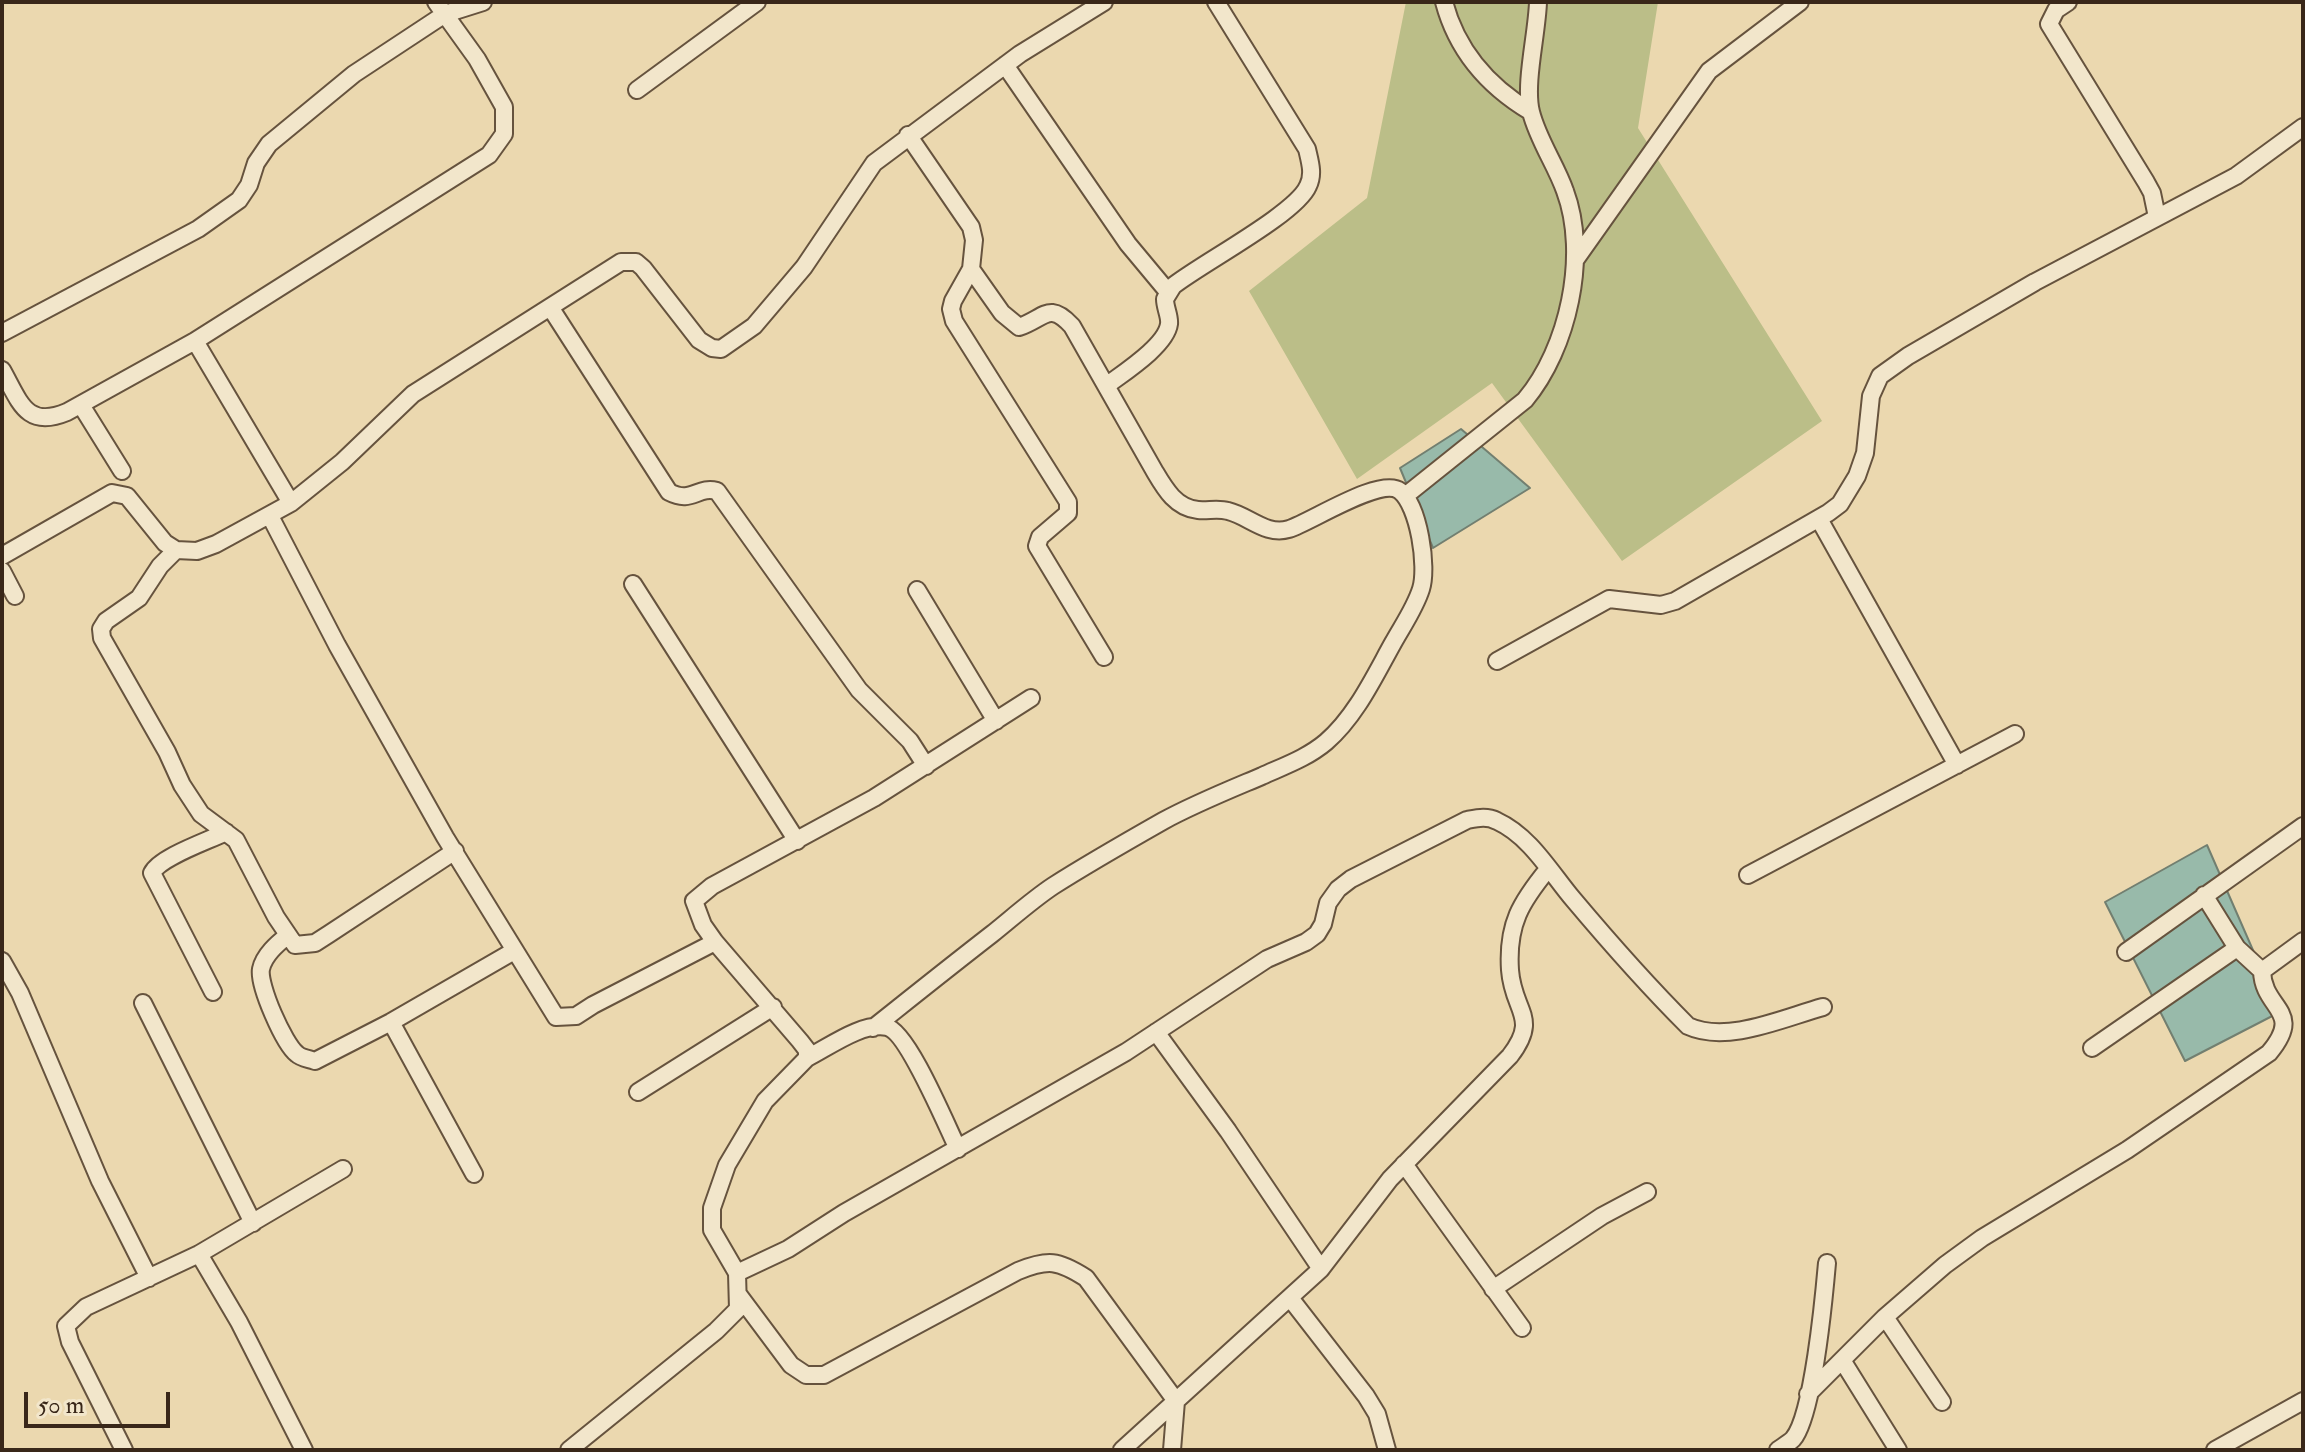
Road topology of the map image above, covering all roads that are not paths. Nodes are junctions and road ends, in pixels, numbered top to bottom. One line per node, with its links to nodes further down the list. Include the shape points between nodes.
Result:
1 (483, 2): 9 (street)
2 (757, 2): 11 (street)
3 (1104, 2): 10 (street)
4 (1216, 2): 18 (street, via 1307,149 1310,183 1296,204)
5 (1444, 2): 12 (street, via 1473,63 1497,90)
6 (1538, 2): 12 (street)
7 (1800, 2): 16 (street, via 1709,71)
8 (2068, 2): 15 (street, via 2049,24 2146,182)
9 (441, 8): 20 (street, via 269,144 249,185 224,212); 21 (street, via 504,107 504,134 489,155)
10 (1005, 65): 14 (street); 18 (street, via 1128,244)
11 (637, 90)
12 (1531, 112): 16 (street, via 1575,221)
13 (2303, 127): 15 (street, via 2236,176)
14 (908, 135): 17 (street, via 971,227); 19 (street, via 874,163 804,267 754,326 730,345 712,348 699,340 643,268 628,260)
15 (2157, 217): 29 (street, via 2022,289 1880,376 1871,396 1857,476 1840,504)
16 (1576, 259): 26 (street, via 1573,293 1541,381 1525,400)
17 (971, 269): 23 (street, via 1002,313 1019,327 1052,311 1060,313); 36 (street, via 953,301 954,321 1068,502 1068,513 1037,546)
18 (1168, 292): 23 (street, via 1166,332)
19 (550, 307): 27 (street, via 413,394); 42 (street, via 669,492 689,498 708,489 717,491 859,690 910,741)
20 (2, 333)
21 (195, 341): 24 (street); 27 (street)
22 (2, 370): 24 (street, via 32,416 52,418)
23 (1106, 386): 26 (street, via 1155,472 1182,506 1222,509 1278,531 1377,490 1391,487)
24 (81, 405): 25 (street)
25 (122, 471)
26 (1405, 496): 63 (street, via 1418,529 1422,586 1344,724 1306,757 1167,819 1051,887)
27 (291, 503): 28 (street)
28 (270, 516): 30 (street, via 197,551); 46 (street)
29 (1819, 519): 37 (street, via 1675,601 1661,605 1609,599); 41 (street)
30 (176, 550): 31 (street, via 127,496 112,493); 44 (street, via 139,598 106,621 102,638 201,814)
31 (2, 556)
32 (2, 571): 35 (street)
33 (633, 584): 45 (street)
34 (917, 590): 39 (street)
35 (15, 596)
36 (1104, 657)
37 (1497, 661)
38 (1031, 698): 39 (street)
39 (996, 721): 42 (street)
40 (2015, 734): 41 (street)
41 (1957, 765): 48 (street)
42 (926, 766): 45 (street)
43 (2303, 826): 49 (street)
44 (226, 832): 50 (street, via 246,856); 58 (street, via 169,858 152,873)
45 (797, 841): 52 (street, via 694,901)
46 (455, 851): 50 (street, via 315,943 295,945); 54 (street)
47 (1548, 869): 61 (street, via 1688,1026 1703,1033 1735,1032); 64 (street, via 1497,821 1467,820 1351,879 1328,903 1317,934 1247,971); 69 (street, via 1520,905 1510,957 1513,992 1526,1032 1510,1056)
48 (1748, 875)
49 (2204, 895): 53 (street); 55 (street)
50 (288, 935): 62 (street, via 269,953 260,979 298,1055 315,1061)
51 (2303, 941): 57 (street)
52 (715, 942): 54 (street, via 576,1016 556,1017); 60 (street)
53 (2237, 948): 57 (street); 65 (street)
54 (514, 951): 62 (street)
55 (2126, 952)
56 (2, 961): 78 (street)
57 (2262, 971): 82 (street, via 2262,982 2285,1026 2269,1053 2127,1150 1982,1238)
58 (213, 992)
59 (143, 1003): 73 (street)
60 (773, 1007): 66 (street, via 807,1050); 67 (street)
61 (1823, 1007)
62 (391, 1022): 71 (street)
63 (873, 1028): 66 (street); 68 (street, via 894,1030 905,1043)
64 (1156, 1032): 68 (street); 76 (street)
65 (2092, 1048)
66 (807, 1058): 77 (street, via 765,1101 717,1192 712,1230)
67 (638, 1092)
68 (958, 1149): 77 (street, via 788,1249)
69 (1404, 1164): 76 (street); 79 (street)
70 (343, 1169): 73 (street)
71 (474, 1174)
72 (1647, 1192): 79 (street)
73 (253, 1223): 74 (street)
74 (199, 1254): 78 (street); 90 (street)
75 (1827, 1263): 85 (street)
76 (1321, 1269): 81 (street)
77 (737, 1273): 80 (street)
78 (149, 1278): 89 (street, via 86,1307 66,1326)
79 (1493, 1289): 83 (street)
80 (738, 1294): 86 (street, via 791,1365 806,1375 824,1375 1018,1271 1042,1262 1065,1264 1086,1278); 91 (street, via 738,1309 716,1331)
81 (1290, 1298): 86 (street); 94 (street, via 1366,1396)
82 (1885, 1317): 84 (street); 88 (street)
83 (1522, 1328)
84 (1842, 1360): 85 (street); 96 (street)
85 (1808, 1394): 95 (street, via 1804,1419 1793,1439)
86 (1176, 1401): 92 (street); 93 (street)
87 (2303, 1401): 97 (street)
88 (1942, 1402)
89 (124, 1450)
90 (304, 1450)
91 (569, 1450)
92 (1122, 1450)
93 (1172, 1450)
94 (1387, 1450)
95 (1778, 1450)
96 (1898, 1450)
97 (2215, 1450)

